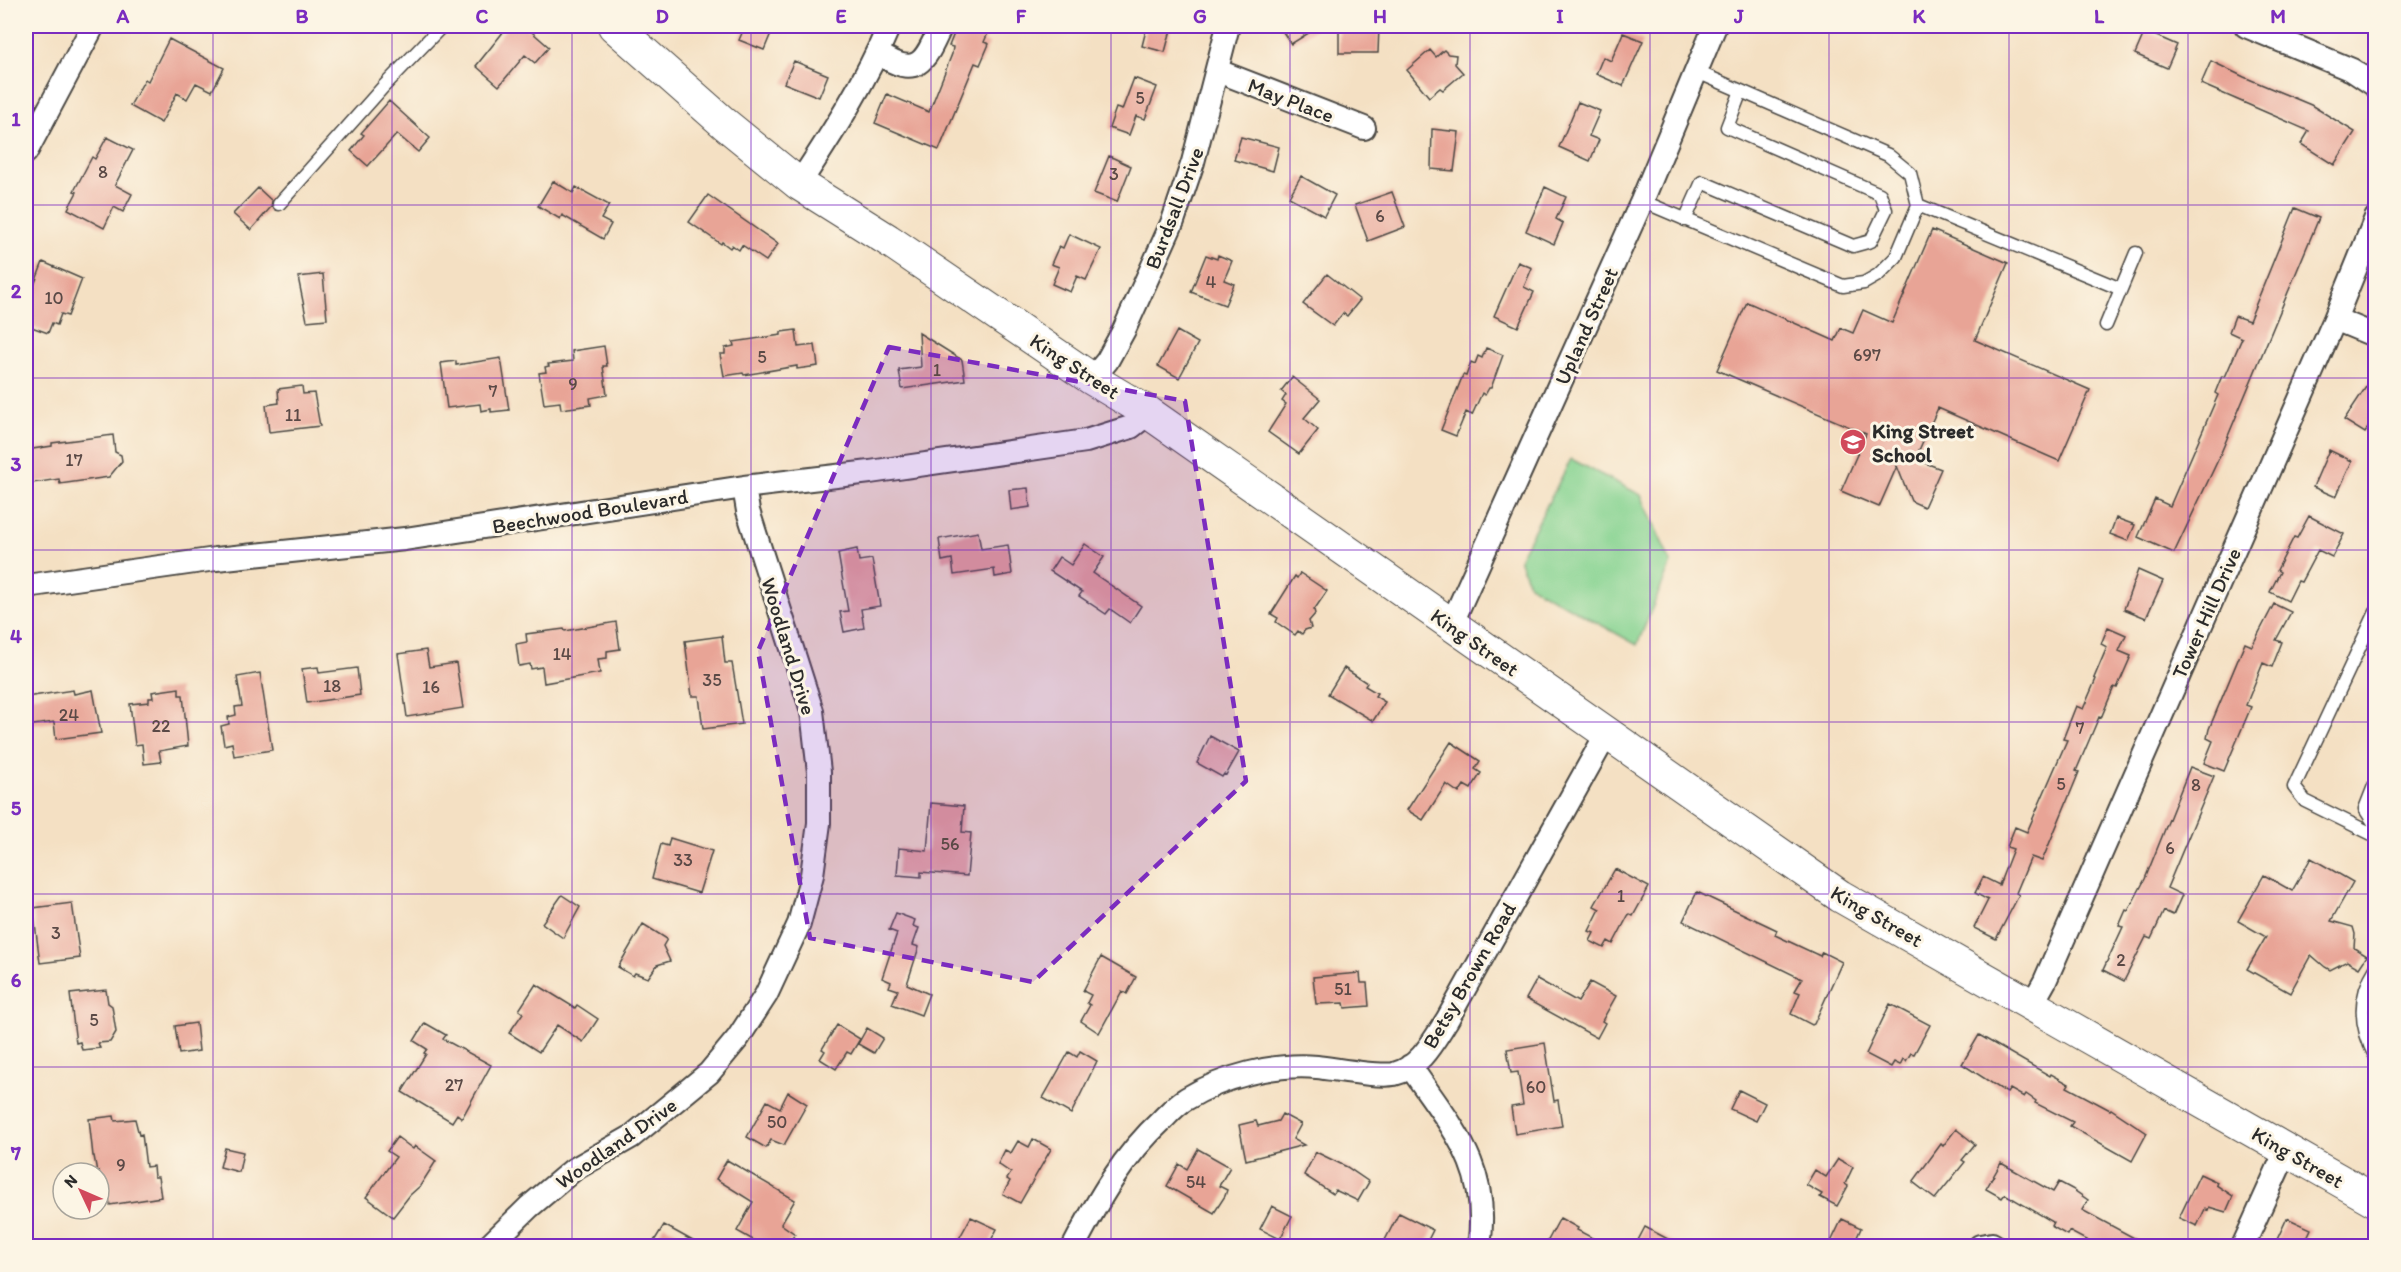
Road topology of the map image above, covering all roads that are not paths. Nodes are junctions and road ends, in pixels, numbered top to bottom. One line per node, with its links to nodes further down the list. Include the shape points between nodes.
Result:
1 (93, 26): 15 (street)
2 (442, 26): 18 (lane)
3 (614, 26): 16 (main road, King Street)
4 (889, 26): 9 (street)
5 (941, 26): 9 (street, via 919,63 894,64)
6 (1228, 26): 10 (street, Burdsall Drive)
7 (1715, 26): 11 (street, Upland Street)
8 (2246, 26): 12 (street, via 2352,70)
9 (878, 52): 16 (street, via 846,114)
10 (1218, 71): 14 (street, May Place); 27 (street, Burdsall Drive, via 1194,162 1173,221 1124,330)
11 (1695, 71): 13 (lane); 17 (street, Upland Street)
12 (2376, 86)
13 (1741, 91): 19 (lane, via 1888,155 1910,173); 21 (lane, via 1727,127 1880,194 1886,210 1871,240 1853,246 1702,182)
14 (1364, 128)
15 (26, 152)
16 (798, 184): 27 (main road, King Street, via 888,240)
17 (1642, 201): 21 (lane); 32 (street, Upland Street)
18 (279, 204)
19 (1918, 205): 21 (lane, via 1896,257 1864,283 1843,286); 23 (lane)
20 (2376, 218): 24 (street, Tower Hill Drive)
21 (1685, 220)
22 (2136, 253): 23 (lane)
23 (2121, 289): 25 (lane)
24 (2335, 320): 26 (street); 38 (street, Tower Hill Drive)
25 (2106, 325)
26 (2376, 336)
27 (1092, 379): 28 (main road, King Street)
28 (1149, 413): 29 (street, Beechwood Boulevard, via 1131,427 1086,441); 32 (main road, King Street)
29 (744, 487): 30 (street, Beechwood Boulevard, via 405,539 216,559); 43 (street, Woodland Drive, via 748,511 812,711 819,772 819,823 812,875 799,924 766,995 709,1073 631,1137 573,1170)
30 (26, 586)
31 (2376, 612): 36 (lane, via 2294,788 2305,801)
32 (1451, 625): 33 (main road, King Street)
33 (1606, 735): 38 (main road, King Street, via 1840,896); 40 (street, Betsy Brown Road, via 1447,1020 1426,1053)
34 (2376, 781): 35 (lane, via 2365,809)
35 (2376, 826)
36 (2376, 836)
37 (2376, 968): 39 (lane, via 2367,981 2361,1010 2366,1039)
38 (2031, 1006): 41 (main road, King Street)
39 (2376, 1058)
40 (1410, 1066): 44 (street, Betsy Brown Road, via 1394,1074 1303,1066 1246,1075 1202,1089 1145,1136 1117,1171); 45 (street, via 1465,1148 1475,1172 1482,1223)
41 (2286, 1151): 42 (main road, King Street); 46 (street)
42 (2376, 1201)
43 (489, 1246)
44 (1074, 1246)
45 (1479, 1246)
46 (2243, 1246)

